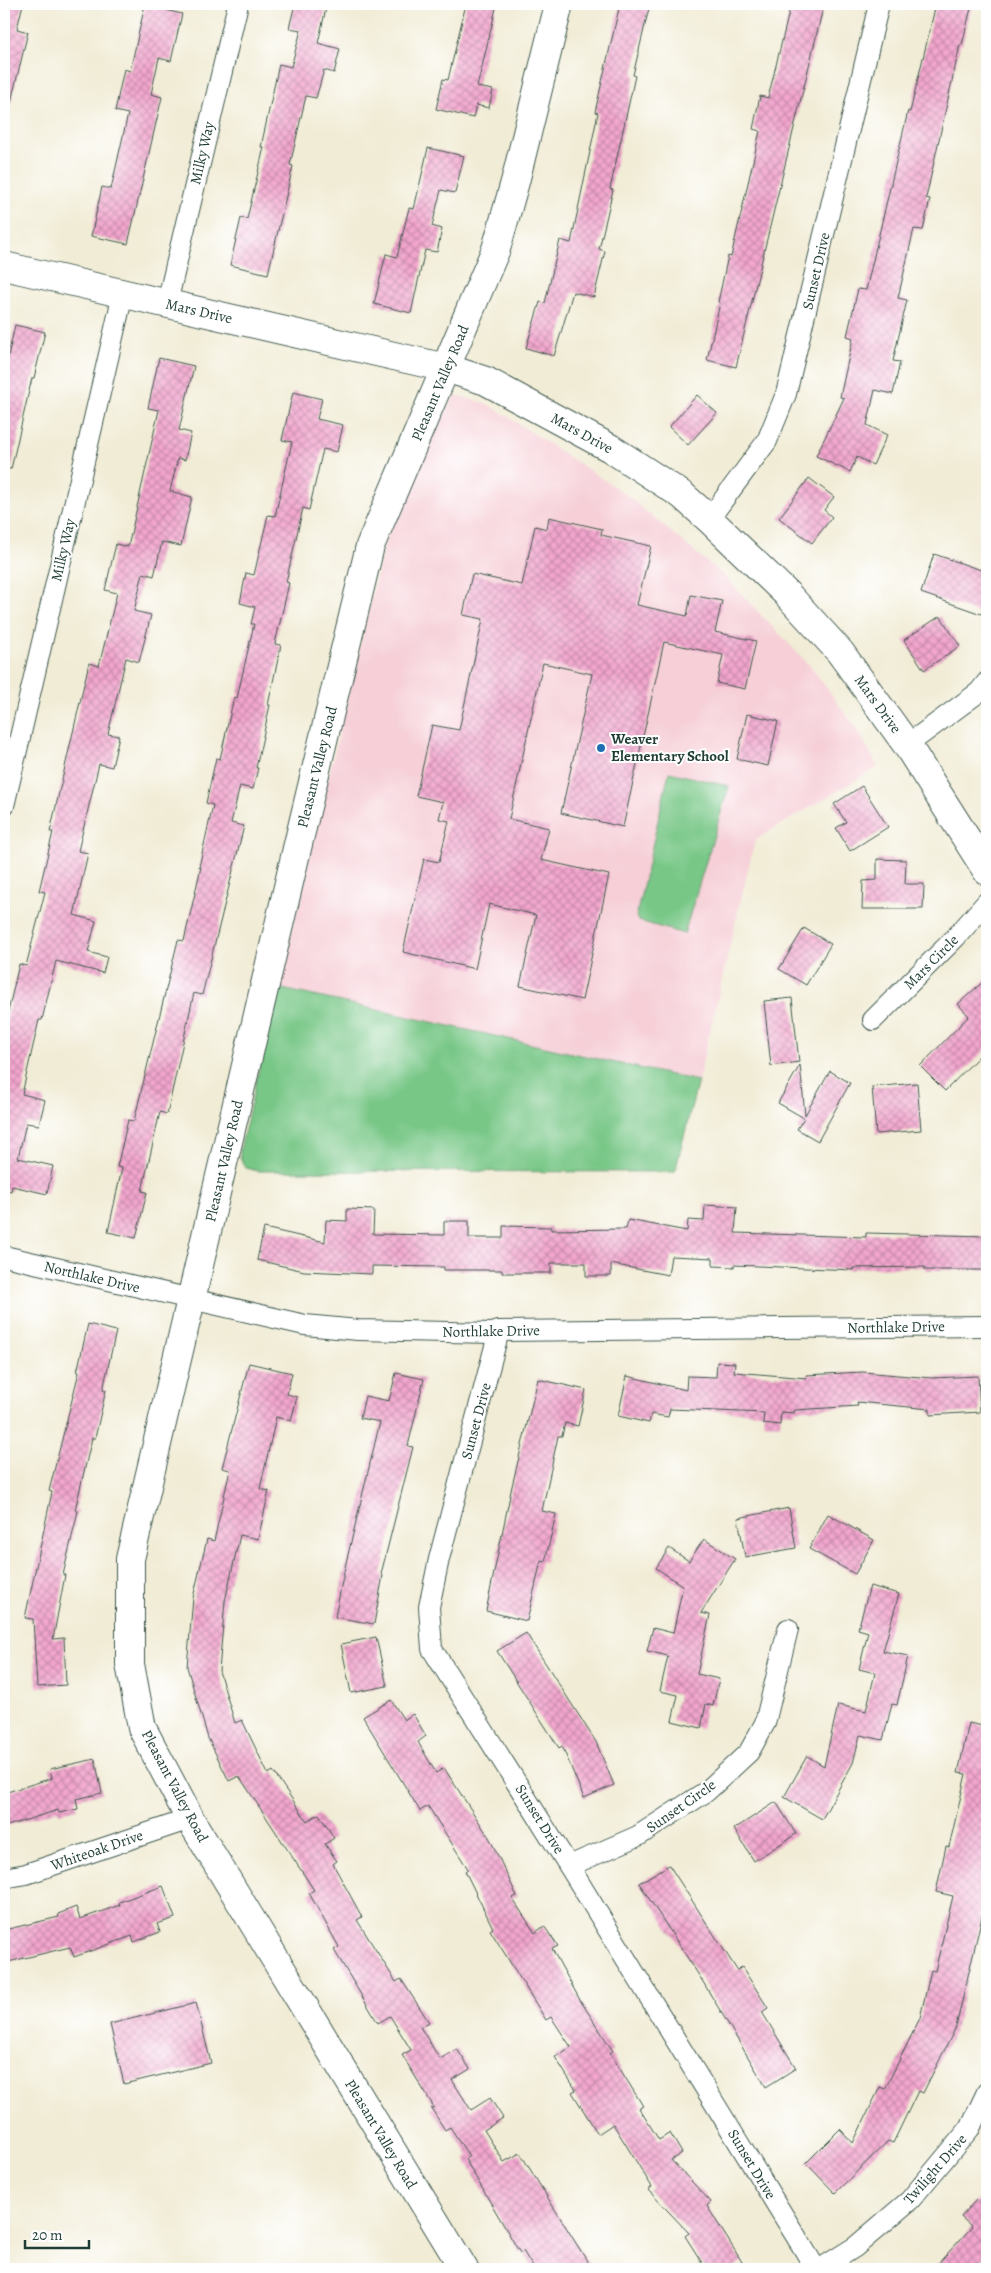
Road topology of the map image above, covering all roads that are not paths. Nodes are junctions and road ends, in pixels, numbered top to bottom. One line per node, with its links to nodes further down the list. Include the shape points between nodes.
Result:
1 (238, 4): 6 (street, Milky Way)
2 (559, 4): 7 (street, Pleasant Valley Road, via 496,249)
3 (879, 4): 8 (street, Sunset Drive, via 786,394 767,441)
4 (4, 266): 5 (street, Mars Drive)
5 (123, 294): 6 (street, Mars Drive); 11 (street, Milky Way)
6 (167, 303): 7 (street, Mars Drive)
7 (446, 368): 8 (street, Mars Drive, via 486,381 610,448 682,495); 16 (street, Pleasant Valley Road, via 370,546)
8 (709, 519): 10 (street, Mars Drive, via 787,594 840,652)
9 (987, 682): 10 (street, via 979,692)
10 (907, 745): 12 (street, Mars Drive)
11 (4, 806)
12 (987, 871)
13 (987, 902): 14 (street, Mars Circle)
14 (873, 1020)
15 (4, 1256): 16 (street, Northlake Drive)
16 (191, 1300): 18 (street, Northlake Drive, via 305,1325 334,1328); 20 (street, Pleasant Valley Road, via 130,1559 130,1664 142,1728)
17 (987, 1326): 18 (street, Northlake Drive)
18 (499, 1331): 21 (street, Sunset Drive, via 439,1559 430,1607 432,1649)
19 (788, 1629): 21 (street, Sunset Circle, via 765,1724 749,1752 707,1790 638,1836)
20 (190, 1819): 22 (street, Whiteoak Drive, via 26,1874); 24 (street, Pleasant Valley Road)
21 (569, 1866): 25 (street, Sunset Drive)
22 (4, 1878)
23 (987, 2092): 25 (street, Twilight Drive, via 970,2128 910,2200 854,2247)
24 (464, 2269)
25 (818, 2269)

